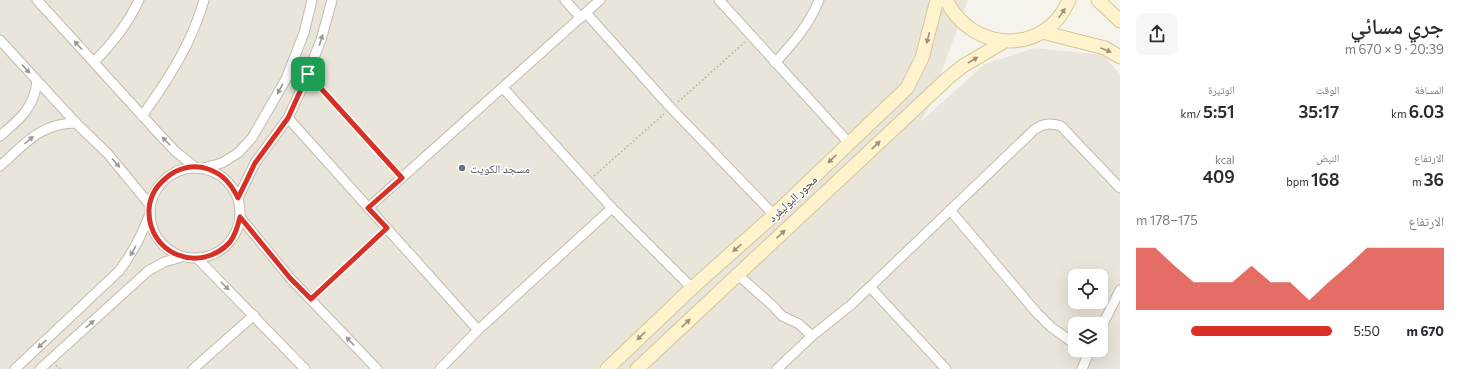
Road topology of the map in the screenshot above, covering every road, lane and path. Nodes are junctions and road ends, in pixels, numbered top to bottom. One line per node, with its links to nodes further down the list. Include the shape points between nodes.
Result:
1 (37, 0): 20 (street, one-way to 1)
2 (140, 0): 20 (street, via 116,40)
3 (204, 0): 25 (street, via 186,48 166,83)
4 (312, 0): 31 (street, one-way to 31, via 304,34 286,79 252,138 238,153 222,163)
5 (332, 0): 22 (street, one-way to 5)
6 (565, 0): 14 (street)
7 (600, 0): 14 (street)
8 (718, 0): 21 (street)
9 (819, 0): 21 (street, via 800,35)
10 (937, 0): 29 (street, محور البوليفرد, one-way to 29, via 922,58 907,88)
11 (946, 0): 18 (street, via 956,16 969,29 986,38)
12 (1069, 0): 16 (street, one-way to 12, via 1062,13)
13 (1098, 0): 15 (street)
14 (583, 16): 24 (street); 39 (street)
15 (1120, 21)
16 (1042, 32): 18 (street, via 1024,39); 19 (street, one-way to 19, via 1105,48)
17 (0, 40): 23 (street, one-way to 23)
18 (1005, 41): 45 (street, محور البوليفرد, one-way to 18, via 948,78)
19 (1120, 57)
20 (94, 62): 25 (street)
21 (775, 63): 29 (street)
22 (308, 74): 26 (street); 32 (path)
23 (37, 81): 27 (street); 28 (street, via 33,100 28,109)
24 (503, 88): 32 (street); 37 (street)
25 (142, 116): 31 (street, one-way to 25, via 175,150)
26 (288, 118): 34 (street, via 255,163); 36 (street)
27 (76, 123): 30 (street, one-way to 27, via 44,129); 35 (street, one-way to 35, via 108,154)
28 (0, 136)
29 (849, 143): 39 (street, محور البوليفرد, one-way to 39)
30 (0, 166)
31 (199, 167): 34 (street, via 214,171 224,178); 35 (street, via 182,168 170,174 154,192)
32 (402, 178): 36 (street)
33 (1120, 188): 38 (street, via 1061,126 1052,123 1042,124)
34 (238, 198): 41 (street)
35 (150, 205): 40 (street)
36 (368, 208): 42 (street)
37 (612, 208): 47 (street); 52 (street)
38 (950, 210): 46 (street); 54 (street, via 1036,312)
39 (774, 215): 47 (street, محور البوليفرد, one-way to 47)
40 (149, 216): 43 (street, via 151,227 163,246); 56 (street, one-way to 56, via 132,255 119,271)
41 (240, 217): 44 (street, via 231,241 210,256); 49 (street, via 290,278)
42 (387, 228): 49 (path); 52 (street)
43 (182, 257): 44 (street); 57 (street, one-way to 43, via 148,270)
44 (197, 258): 50 (street, one-way to 50)
45 (738, 275): 53 (street, via 782,316 799,324); 63 (street, محور البوليفرد, one-way to 45)
46 (870, 287): 53 (street); 65 (street)
47 (692, 288): 62 (street, محور البوليفرد, one-way to 62)
48 (1120, 290): 51 (street)
49 (311, 299): 60 (street, one-way to 49)
50 (254, 315): 58 (street); 59 (street)
51 (1106, 317)
52 (478, 330): 61 (street)
53 (812, 336): 64 (street)
54 (1068, 339)
55 (1086, 357): 66 (street)
56 (15, 369)
57 (40, 369)
58 (193, 369)
59 (305, 369)
60 (377, 369)
61 (440, 369)
62 (607, 369)
63 (637, 369)
64 (777, 369)
65 (946, 369)
66 (1082, 369)

